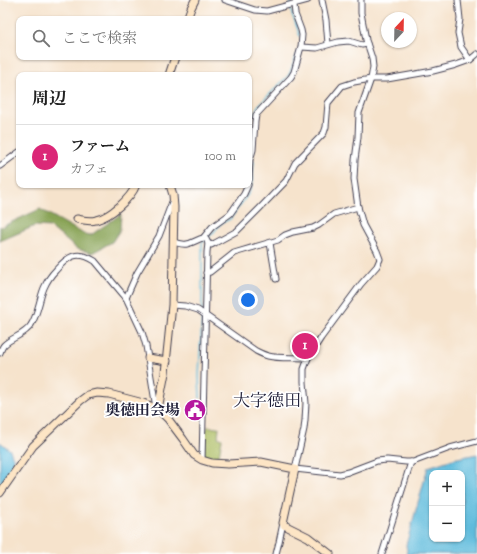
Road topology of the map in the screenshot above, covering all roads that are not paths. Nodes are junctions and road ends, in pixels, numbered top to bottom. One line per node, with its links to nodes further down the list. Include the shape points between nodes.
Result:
1 (195, 0): 8 (main road)
2 (225, 0): 7 (street, via 255,10 267,11)
3 (308, 0): 7 (street)
4 (322, 0): 9 (street)
5 (361, 0): 10 (street)
6 (458, 0): 14 (street, via 458,33 461,47)
7 (294, 5): 11 (street, via 302,35)
8 (188, 16)
9 (328, 44): 10 (street, via 349,41); 11 (street, via 317,48)
10 (367, 44): 16 (street, via 372,58)
11 (301, 47): 17 (street, via 291,77 256,115)
12 (477, 54): 14 (street)
13 (174, 60): 15 (main road)
14 (470, 60): 16 (street, via 432,71)
15 (170, 72)
16 (371, 79): 24 (street, via 359,112 354,179); 28 (street, via 342,86 328,103 324,133 295,163 286,181 238,231 211,245)
17 (252, 150)
18 (16, 154): 19 (street)
19 (0, 166)
20 (134, 188): 25 (main road, via 126,201 101,218 90,221)
21 (171, 188): 23 (main road)
22 (247, 188): 26 (street, via 230,214 212,227)
23 (173, 200): 27 (main road); 32 (street, via 159,236 137,273)
24 (358, 207): 29 (street, via 334,214 316,227 293,232); 37 (street, via 363,225 380,259 379,263 320,338)
25 (77, 219)
26 (203, 238): 27 (street, via 188,244); 28 (street)
27 (173, 242): 33 (main road)
28 (208, 243): 30 (street)
29 (270, 243): 30 (street, via 232,254); 31 (street)
30 (206, 273): 34 (street)
31 (276, 279)
32 (126, 298): 35 (street, via 95,261 89,257 71,256 47,281 31,325 3,346); 36 (street, via 144,339)
33 (172, 305): 34 (street, via 190,307); 38 (main road)
34 (206, 315): 37 (street, via 262,354); 41 (street)
35 (0, 353)
36 (148, 358): 38 (main road); 39 (street)
37 (308, 358): 43 (street, via 304,369 304,429)
38 (167, 361): 39 (main road)
39 (157, 409): 41 (main road, via 168,419 194,455); 44 (main road, via 109,394 88,395 33,446)
40 (477, 441): 42 (street)
41 (202, 460): 43 (main road, via 228,464 261,462)
42 (411, 462): 43 (street, via 377,461 340,474); 48 (street)
43 (295, 469): 45 (main road)
44 (0, 493)
45 (283, 523): 46 (street); 47 (main road, via 308,537)
46 (276, 554)
47 (330, 554)
48 (382, 554)

